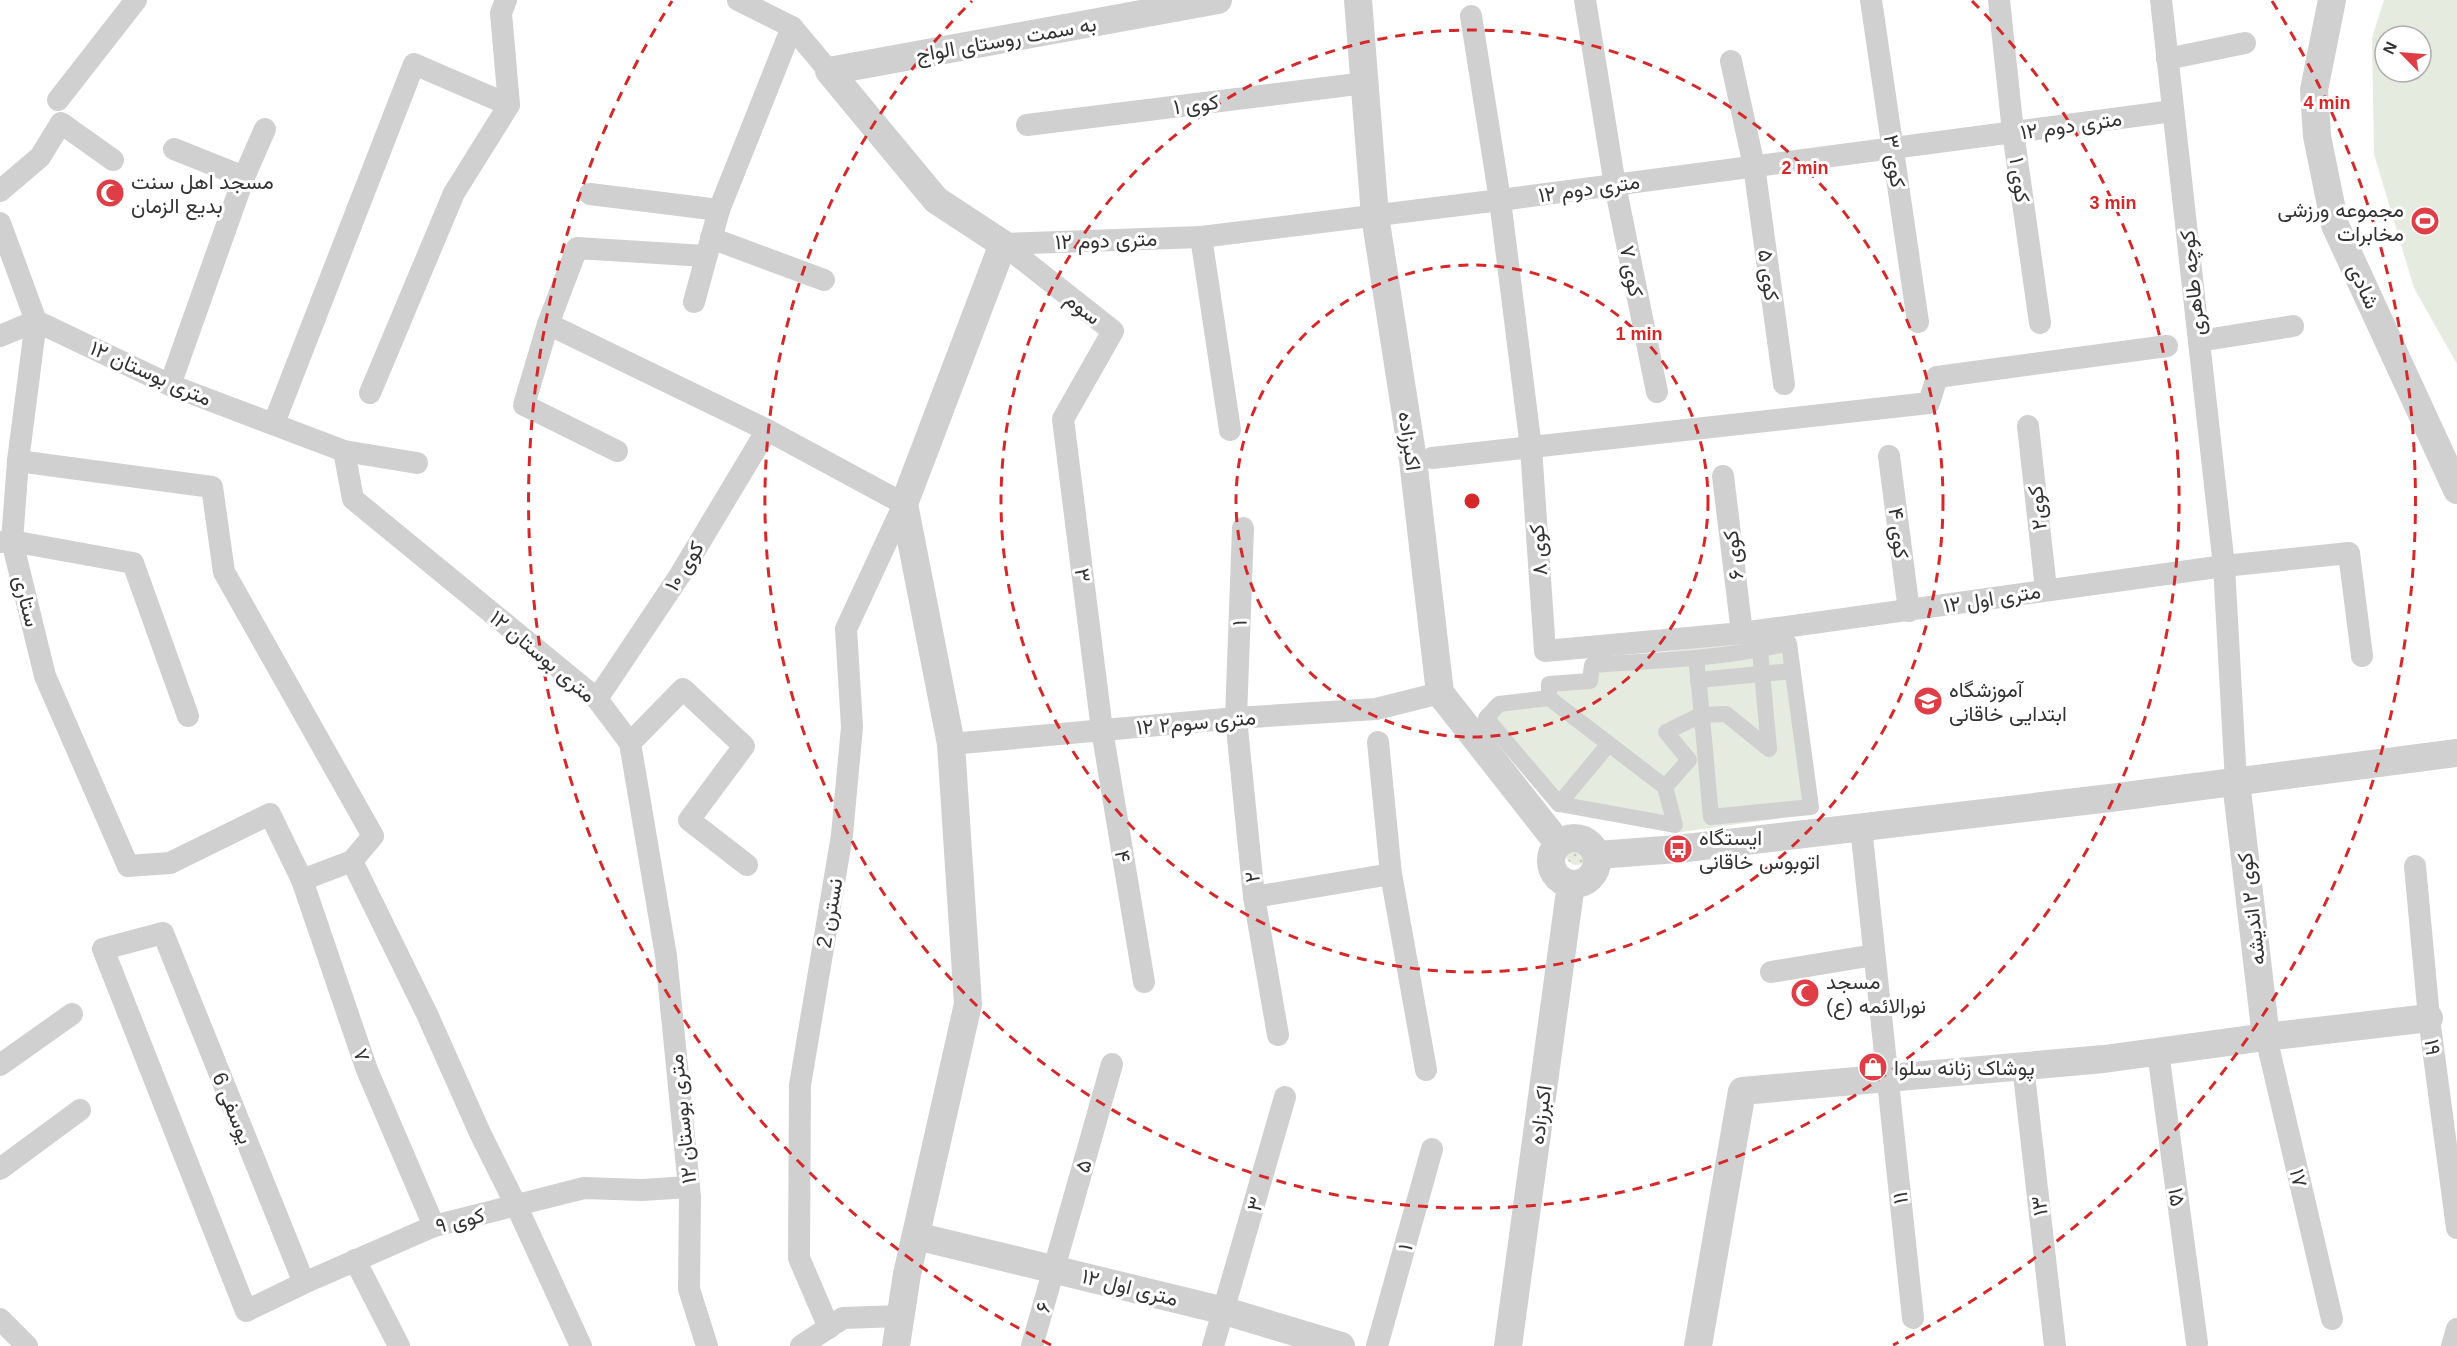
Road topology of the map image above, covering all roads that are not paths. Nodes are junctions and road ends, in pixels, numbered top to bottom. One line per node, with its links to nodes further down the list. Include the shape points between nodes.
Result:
1 (136, 0): 18 (street)
2 (506, 0): 19 (street, via 501,13)
3 (738, 0): 12 (street)
4 (1218, 0): 16 (street, به سمت روستای الواج)
5 (1358, 0): 17 (street, اکبرزاده)
6 (1586, 0): 29 (street, کوی ۷)
7 (1871, 0): 24 (street, کوی ۳)
8 (1999, 0): 23 (street, کوی ۱)
9 (2161, 0): 14 (street, کوچه طاهری)
10 (2332, 0): 66 (street, شادی, via 2314,90 2317,136 2336,225)
11 (1471, 16): 32 (street, کوی ۸)
12 (792, 27): 16 (street); 33 (street)
13 (2245, 44): 14 (street)
14 (2167, 59): 20 (street, کوچه طاهری)
15 (1731, 62): 27 (street, کوی ۵)
16 (829, 71): 37 (street, via 936,200)
17 (1365, 83): 21 (street, کوی ۱); 34 (street, اکبرزاده)
18 (58, 100)
19 (509, 105): 52 (street, via 454,193); 54 (street, via 414,64)
20 (2173, 111): 23 (street, ۱۲ متری دوم); 47 (street, کوچه طاهری)
21 (1027, 125)
22 (265, 129): 28 (street)
23 (2013, 132): 24 (street, ۱۲ متری دوم); 43 (street, کوی ۱)
24 (1893, 148): 27 (street, ۱۲ متری دوم); 42 (street, کوی ۳)
25 (174, 149): 28 (street)
26 (113, 160): 30 (street, via 61,123 40,157)
27 (1754, 166): 29 (street, ۱۲ متری دوم); 49 (street, کوی ۵)
28 (244, 177): 50 (street)
29 (1615, 185): 32 (street, ۱۲ متری دوم); 51 (street, کوی ۷)
30 (0, 191)
31 (590, 194): 33 (street)
32 (1500, 200): 34 (street, ۱۲ متری دوم); 58 (street, کوی ۸)
33 (719, 210): 38 (street)
34 (1375, 216): 36 (street, ۱۲ متری دوم); 81 (street, اکبرزاده, via 1413,460)
35 (0, 224): 41 (street)
36 (1201, 237): 37 (street, ۱۲ متری دوم); 57 (street)
37 (1002, 244): 53 (street, سوم, via 1113,331); 67 (street)
38 (708, 247): 39 (street); 40 (street); 44 (street, via 577,248)
39 (825, 279)
40 (694, 302)
41 (36, 321): 46 (street); 50 (street, ۱۲ متری بوستان); 63 (street, ستاری)
42 (1918, 322)
43 (2040, 323)
44 (548, 324): 56 (street); 60 (street, via 524,405)
45 (2293, 326): 47 (street)
46 (0, 336)
47 (2199, 341): 70 (street, کوچه طاهری)
48 (2167, 346): 58 (street, via 1937,377 1929,403)
49 (1784, 384)
50 (170, 385): 54 (street, ۱۲ متری بوستان)
51 (1657, 392)
52 (370, 393)
53 (1063, 420): 87 (street, ۳)
54 (274, 423): 59 (street, ۱۲ متری بوستان)
55 (2028, 426): 71 (street, کوی۲)
56 (767, 430): 67 (street); 83 (street, کوی ۱۰, via 680,575)
57 (1230, 430)
58 (1531, 448): 62 (street); 75 (street, کوی ۸)
59 (344, 451): 64 (street); 83 (street, ۱۲ متری بوستان, via 353,499)
60 (617, 451)
61 (1889, 456): 72 (street, کوی ۴)
62 (1432, 458)
63 (18, 461): 69 (street, ستاری); 99 (street, via 212,487 224,572 373,836)
64 (417, 463)
65 (1723, 476): 73 (street, کوی ۶)
66 (2457, 490)
67 (904, 504): 90 (street); 138 (street, نسترن 2, via 846,629 852,727 842,835 800,1085 799,1258)
68 (1243, 528): 86 (street, ۱)
69 (6, 542): 85 (street, via 133,563); 101 (street, ستاری, via 45,676)
70 (2224, 566): 71 (street, ۱۲ متری اول); 76 (street, ۱۲ متری اول, via 2349,553); 93 (street)
71 (2046, 589): 72 (street, ۱۲ متری اول)
72 (1909, 611): 73 (street, ۱۲ متری اول)
73 (1742, 633): 75 (street, ۱۲ متری اول)
74 (1760, 650): 77 (street); 78 (street, via 1790,643); 79 (street)
75 (1545, 651)
76 (2362, 656)
77 (1696, 658): 80 (street); 82 (street, via 1592,664 1590,681 1549,684)
78 (1792, 671): 79 (street); 84 (street, via 1811,807 1711,817)
79 (1762, 674): 80 (street); 84 (street, via 1769,749 1726,714)
80 (1698, 680): 84 (street)
81 (1440, 693): 86 (street, ۱۲ متری سوم۲, via 1376,709); 97 (street)
82 (1549, 698): 91 (street); 95 (street, via 1499,705 1486,718)
83 (597, 699): 89 (street, ۱۲ متری بوستان)
84 (1701, 715): 94 (street, via 1666,732 1689,760)
85 (188, 716)
86 (1236, 718): 87 (street, ۱۲ متری سوم۲); 106 (street, ۲)
87 (1102, 730): 90 (street, ۱۲ متری سوم۲); 109 (street, ۴)
88 (1378, 742): 103 (street)
89 (630, 743): 100 (street, via 683,689 744,746 689,820); 124 (street, ۱۲ متری بوستان, via 666,956)
90 (951, 744): 128 (street, via 968,1004)
91 (1608, 746): 94 (street); 95 (street)
92 (2457, 753): 93 (street)
93 (2236, 782): 96 (street); 113 (street, کوی ۲ اندیشه)
94 (1665, 788): 95 (street, via 1675,825)
95 (1559, 804)
96 (1861, 827): 98 (street); 107 (street, ۱۱)
97 (1558, 843): 98 (street, via 1580,838 1588,841); 105 (street, via 1550,858 1553,872)
98 (1597, 855): 105 (street, via 1591,876)
99 (352, 861): 104 (street); 125 (street)
100 (747, 865)
101 (128, 866): 104 (street, ۷, via 170,863 270,814)
102 (2415, 866): 111 (street, ۱۹)
103 (1391, 874): 106 (street); 118 (street)
104 (302, 880): 126 (street, ۷, via 367,1070)
105 (1571, 884): 151 (street, اکبرزاده)
106 (1254, 897): 112 (street, ۲)
107 (1874, 955): 108 (street); 119 (street, ۱۱)
108 (1771, 972)
109 (1144, 982)
110 (72, 1014): 116 (street)
111 (2429, 1018): 113 (street); 127 (street, ۱۹)
112 (1278, 1035)
113 (2266, 1037): 114 (street); 136 (street, ۱۷)
114 (2158, 1052): 117 (street); 140 (street, ۱۵)
115 (1112, 1064): 130 (street, ۵)
116 (0, 1065)
117 (2023, 1066): 119 (street); 153 (street, ۱۳)
118 (1426, 1070)
119 (1887, 1078): 135 (street, ۱۱); 152 (street, via 1742,1091)
120 (1286, 1097): 133 (street, ۳)
121 (80, 1110): 123 (street)
122 (1432, 1149): 150 (street, ۱)
123 (0, 1169)
124 (689, 1188): 125 (street, کوی ۹, via 584,1188); 144 (street, ۱۲ متری بوستان, via 689,1289)
125 (517, 1207): 126 (street, کوی ۹); 143 (street)
126 (434, 1226): 129 (street, کوی ۹)
127 (2457, 1228)
128 (916, 1236): 130 (street, ۱۲ متری اول); 134 (street)
129 (354, 1260): 131 (street, کوی ۹); 142 (street)
130 (1055, 1269): 133 (street, ۱۲ متری اول); 147 (street, ۶)
131 (304, 1283): 132 (street, کوی ۹); 132 (street, یوسفی 6, via 163,933 103,949)
132 (246, 1311)
133 (1225, 1311): 148 (street); 149 (street, ۱۲ متری اول)
134 (900, 1316): 138 (street, via 843,1318); 146 (street)
135 (1913, 1318)
136 (2332, 1318)
137 (0, 1319): 141 (street)
138 (829, 1328): 145 (street)
139 (2457, 1329): 154 (street)
140 (2197, 1343)
141 (27, 1346)
142 (399, 1346)
143 (581, 1346)
144 (707, 1346)
145 (801, 1346)
146 (896, 1346)
147 (1032, 1346)
148 (1213, 1346)
149 (1341, 1346)
150 (1377, 1346)
151 (1508, 1346)
152 (1698, 1346)
153 (2055, 1346)
154 (2452, 1346)

